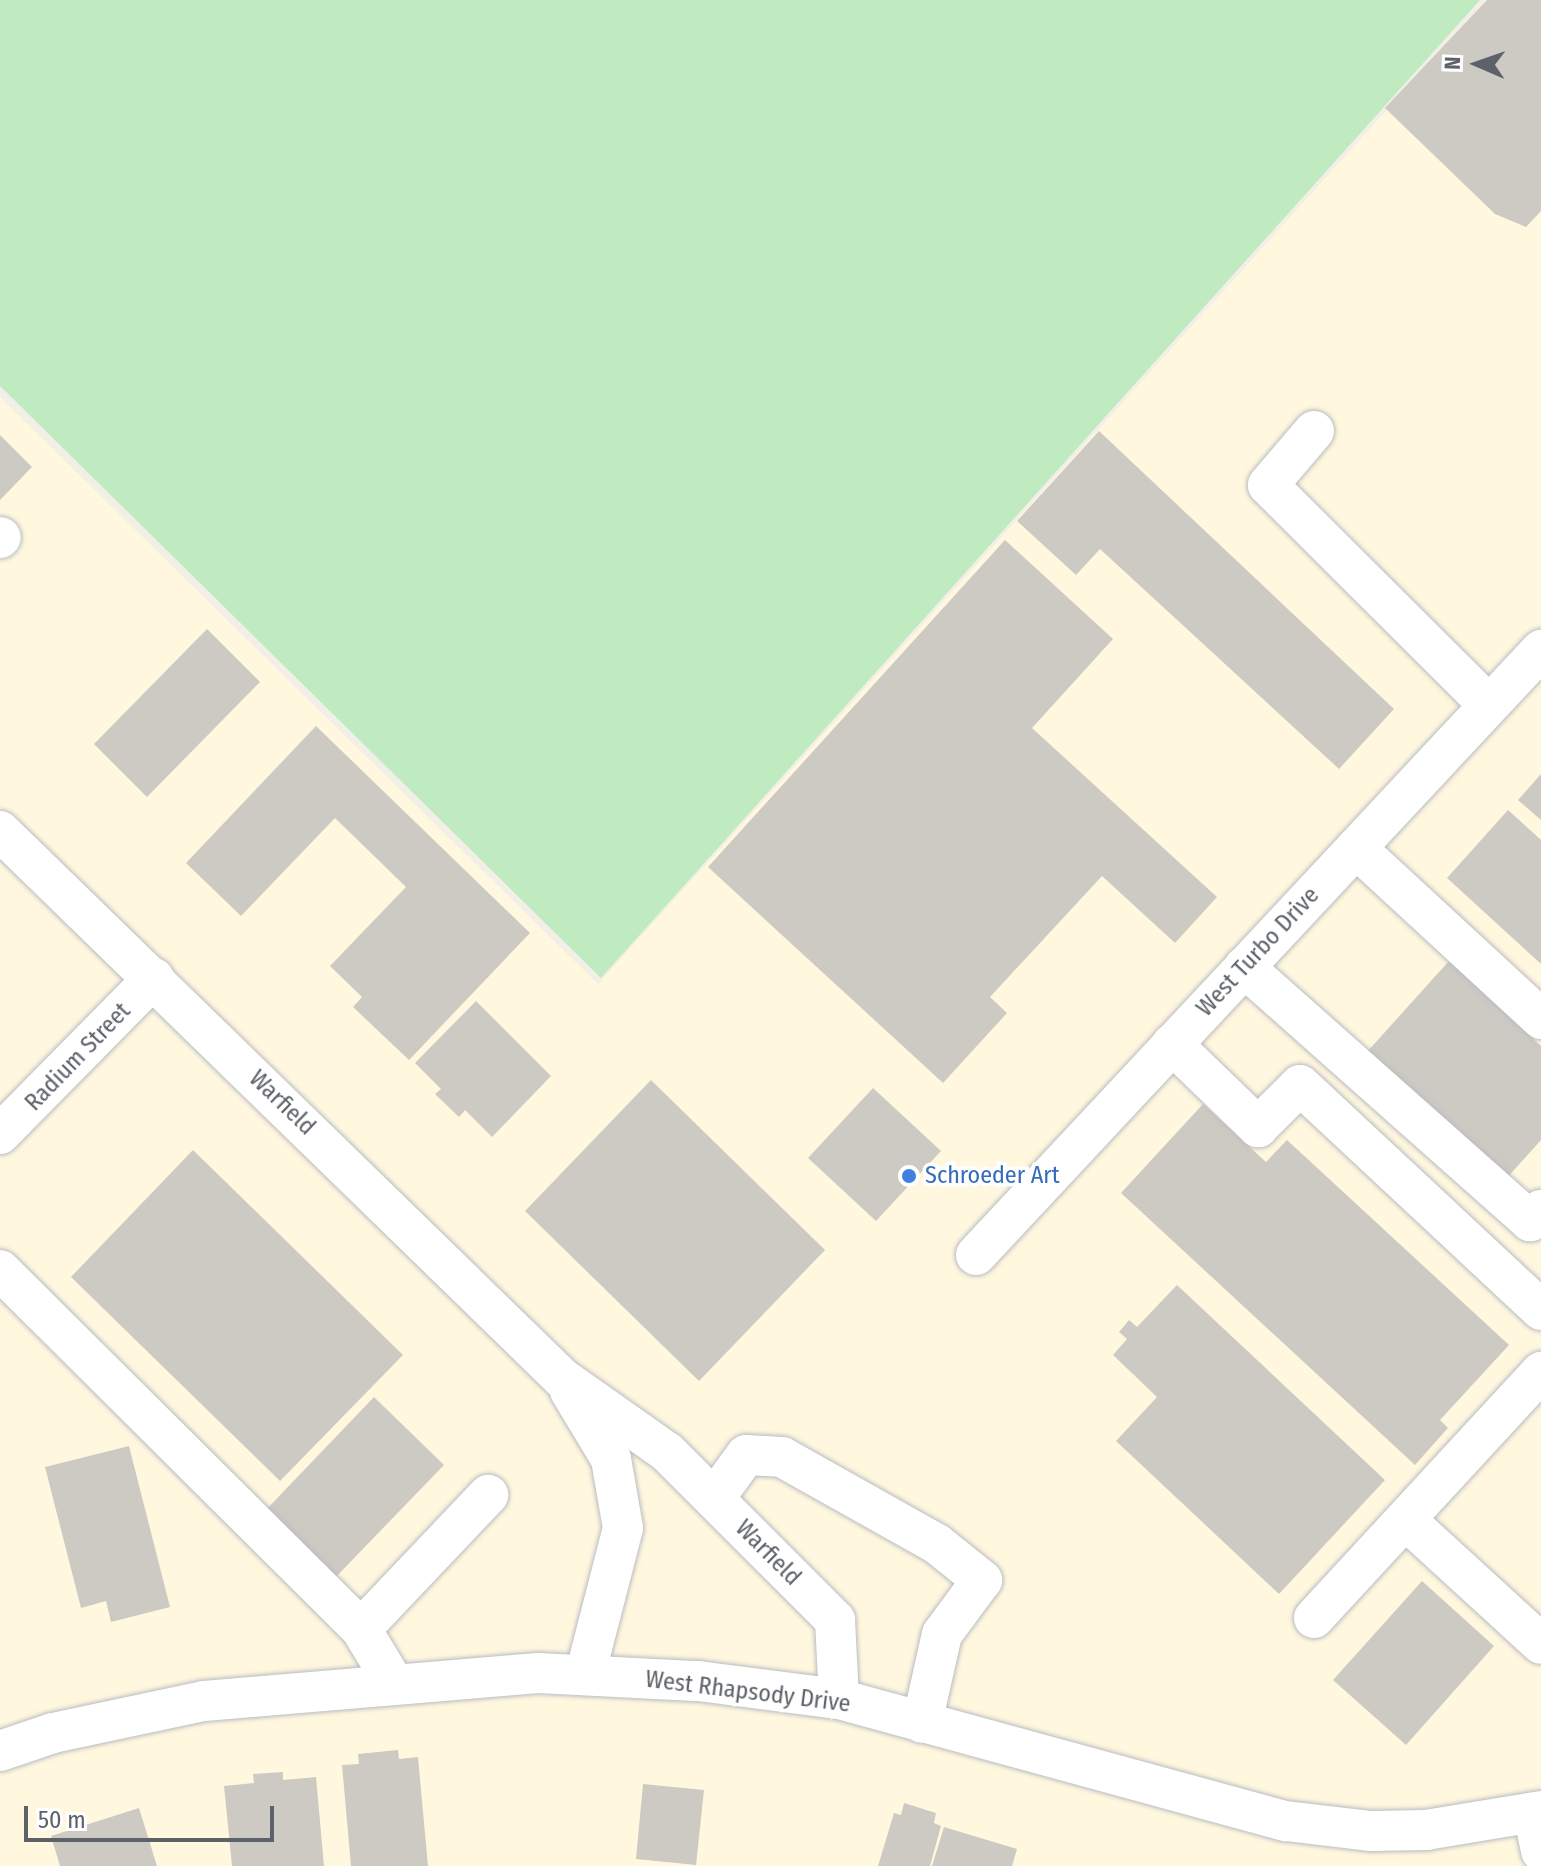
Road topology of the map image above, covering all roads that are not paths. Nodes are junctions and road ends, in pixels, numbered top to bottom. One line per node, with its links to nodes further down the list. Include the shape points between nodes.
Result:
1 (1314, 431): 3 (street, via 1268,485)
2 (1541, 650): 3 (street, West Turbo Drive)
3 (1489, 705): 5 (street, West Turbo Drive)
4 (0, 831): 7 (street, Warfield)
5 (1356, 848): 6 (street, West Turbo Drive); 8 (street)
6 (1244, 967): 9 (street, West Turbo Drive); 11 (street, via 1530,1221)
7 (154, 978): 10 (street, Radium Street); 16 (street, Warfield)
8 (1541, 1019)
9 (1172, 1044): 12 (street, West Turbo Drive); 14 (street, via 1258,1127 1300,1085)
10 (0, 1134)
11 (1541, 1210)
12 (976, 1255)
13 (0, 1270): 21 (street)
14 (1541, 1310)
15 (1541, 1372): 19 (street)
16 (562, 1378): 18 (street, Warfield, via 667,1452); 23 (street, Warfield, via 611,1459 623,1528)
17 (488, 1495): 21 (street)
18 (714, 1499): 25 (street, Warfield, via 835,1620); 26 (street, via 746,1455 782,1457 937,1544 982,1580 942,1634)
19 (1408, 1522): 20 (street); 22 (street)
20 (1314, 1618)
21 (361, 1629): 24 (street)
22 (1541, 1644)
23 (585, 1675): 24 (street, West Rhapsody Drive); 25 (street, West Rhapsody Drive, via 698,1681)
24 (393, 1682): 27 (street, West Rhapsody Drive, via 204,1701 53,1733)
25 (839, 1699): 26 (street, West Rhapsody Drive)
26 (922, 1723): 28 (street, West Rhapsody Drive, via 1286,1821 1371,1831)
27 (0, 1751)
28 (1538, 1825)

